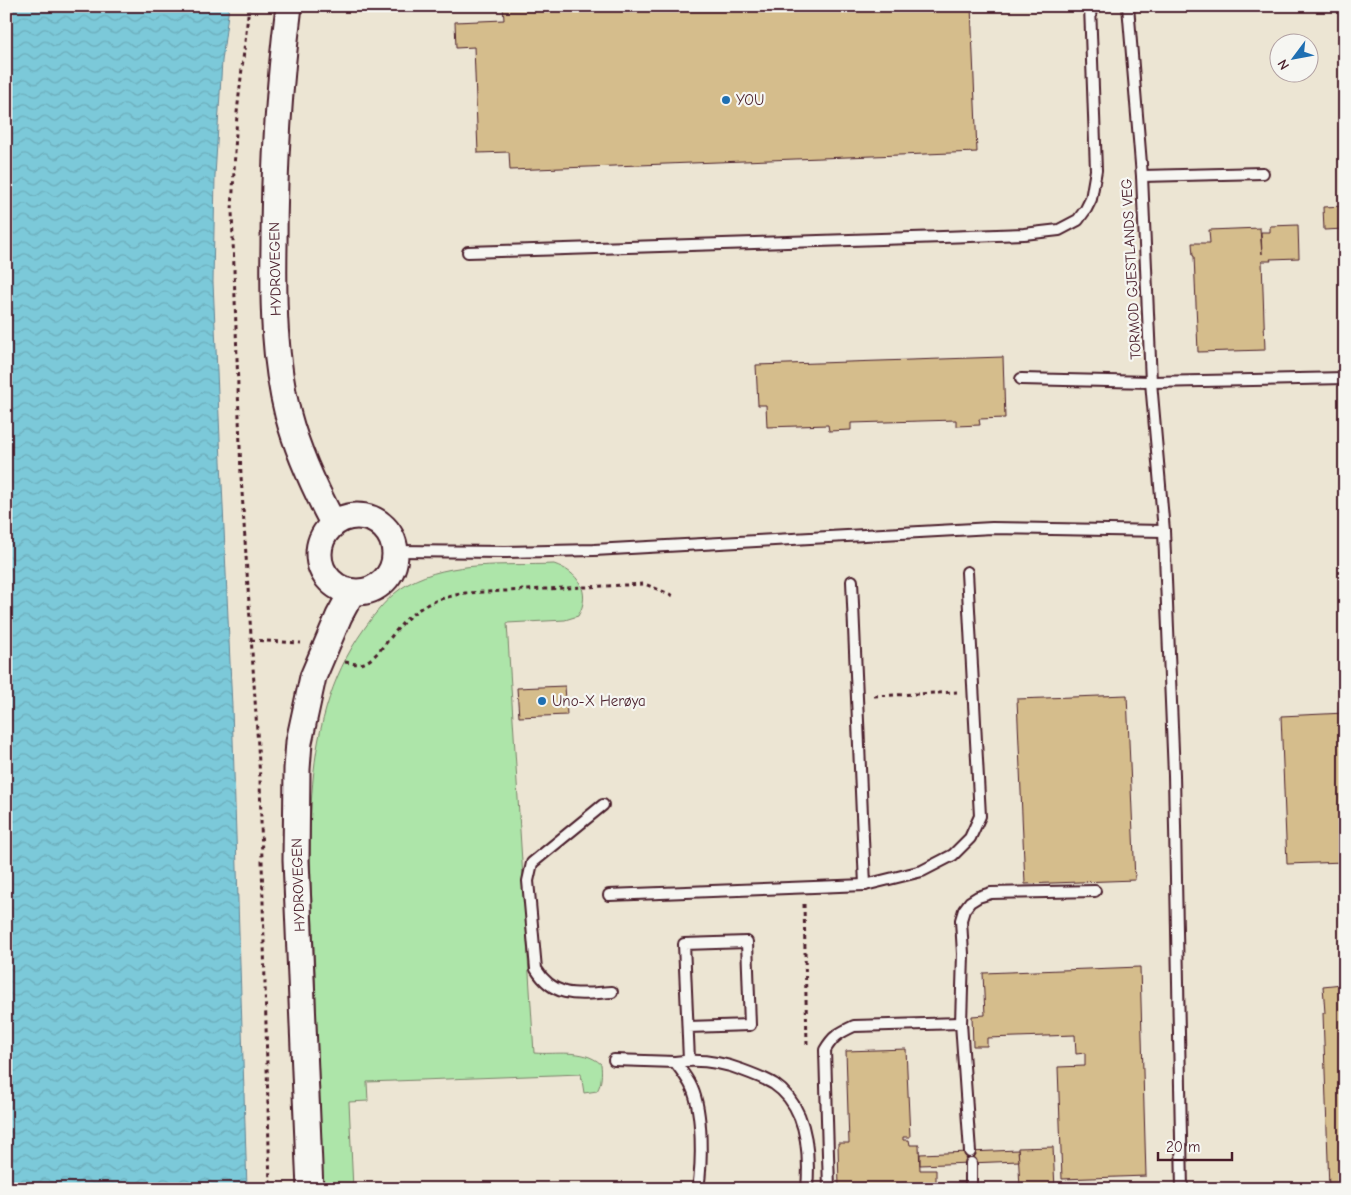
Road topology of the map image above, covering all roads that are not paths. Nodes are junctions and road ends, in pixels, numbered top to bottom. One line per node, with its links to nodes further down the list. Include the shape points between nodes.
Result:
1 (289, 6): 10 (street, HYDROVEGEN, via 277,124 273,302 288,414 301,456)
2 (1090, 6): 6 (lane, via 1096,170 1086,209 1078,220 1059,230 933,238)
3 (1128, 6): 5 (lane, TORMOD GJESTLANDS VEG)
4 (1262, 173): 5 (lane)
5 (1142, 176): 9 (lane, TORMOD GJESTLANDS VEG)
6 (468, 252)
7 (1345, 378): 9 (lane)
8 (1021, 379): 9 (lane)
9 (1152, 382): 11 (lane, TORMOD GJESTLANDS VEG)
10 (333, 523): 12 (street, via 359,515 372,518 392,537); 15 (street, via 323,534 318,549 320,564 326,578)
11 (1164, 531): 12 (lane, via 992,528 594,550); 33 (lane, TORMOD GJESTLANDS VEG, via 1174,775)
12 (395, 551): 15 (street, via 390,572 383,581 369,590)
13 (967, 572): 17 (lane, via 980,816 970,838 953,855 922,871)
14 (852, 581): 17 (lane)
15 (352, 592): 28 (street, HYDROVEGEN, via 313,677 296,768 296,860)
16 (603, 805): 20 (lane, via 532,863 528,881 536,969 543,981 557,990 575,995)
17 (865, 885): 19 (lane)
18 (1095, 891): 21 (lane, via 991,893 970,902 960,920 963,954)
19 (609, 895)
20 (612, 992)
21 (961, 1024): 26 (lane); 31 (lane, via 854,1026 838,1033 831,1041 825,1050)
22 (688, 1027): 22 (lane, via 684,944 747,942 750,1025); 24 (lane)
23 (614, 1060): 25 (lane)
24 (689, 1060): 25 (lane); 30 (lane, via 735,1067 763,1078 786,1095 795,1107 805,1134)
25 (675, 1062): 29 (lane, via 697,1102)
26 (970, 1152)
27 (971, 1163): 32 (lane)
28 (310, 1189)
29 (698, 1189)
30 (806, 1189)
31 (829, 1189)
32 (971, 1189)
33 (1182, 1189)

